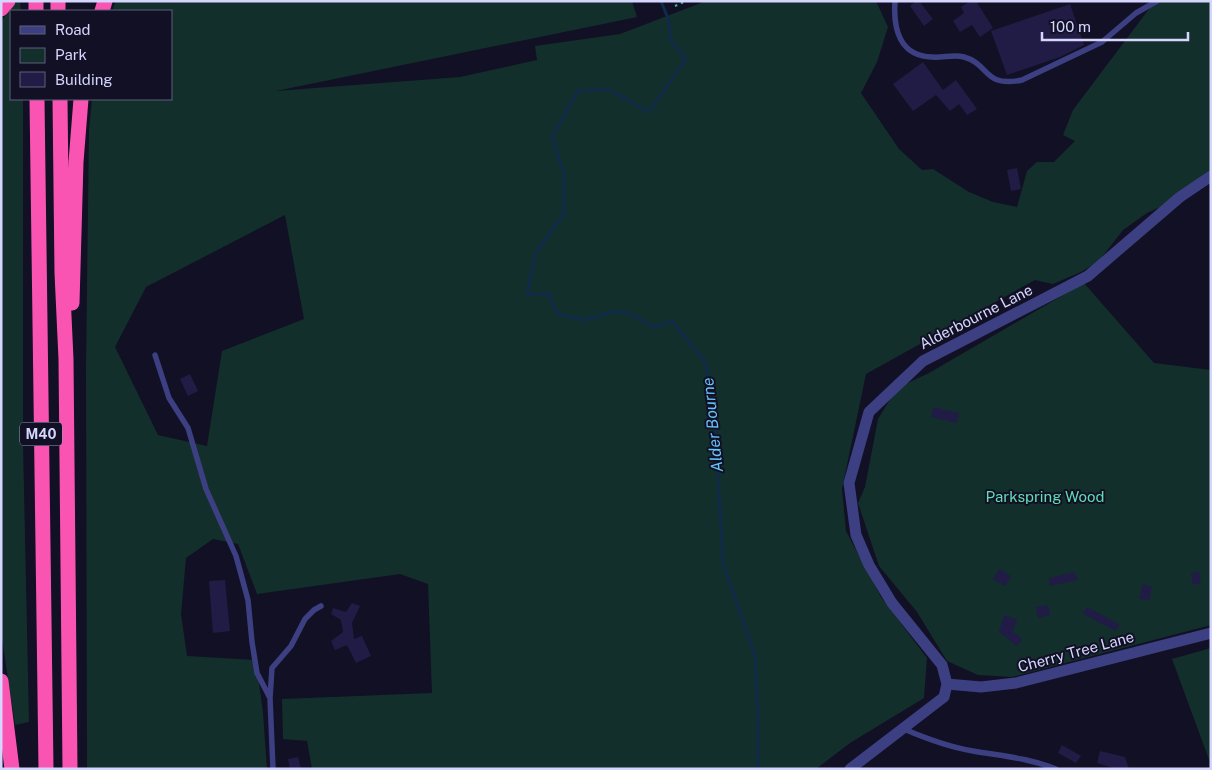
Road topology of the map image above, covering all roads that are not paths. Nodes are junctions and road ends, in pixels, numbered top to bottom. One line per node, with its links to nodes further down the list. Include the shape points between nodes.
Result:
1 (8, 1): 4 (highway)
2 (895, 1): 3 (lane, via 895,22 901,42 912,53 931,57 964,57 994,79 1010,82 1022,80 1102,42 1136,13)
3 (1157, 1)
4 (1, 9)
5 (37, 100): 18 (highway, M40)
6 (60, 100): 10 (highway, M40)
7 (81, 100): 10 (highway, M40, via 72,300)
8 (1211, 176): 14 (street, Alderbourne Lane, via 1180,197 1088,276 923,360 869,412 849,483 856,535 869,565 892,603 942,665)
9 (155, 355): 15 (lane, via 169,398 188,428 206,489 236,556 248,600 257,673)
10 (66, 359): 19 (highway, M40)
11 (321, 606): 15 (lane, via 305,619 291,646 272,668)
12 (1211, 633): 14 (street, Cherry Tree Lane, via 1016,684 981,687)
13 (1, 682): 17 (highway)
14 (947, 684): 16 (street, via 944,697)
15 (270, 698): 20 (lane)
16 (904, 729): 21 (street); 22 (lane, via 952,747)
17 (12, 769)
18 (46, 769)
19 (70, 769)
20 (273, 769)
21 (850, 769)
22 (1056, 769)

